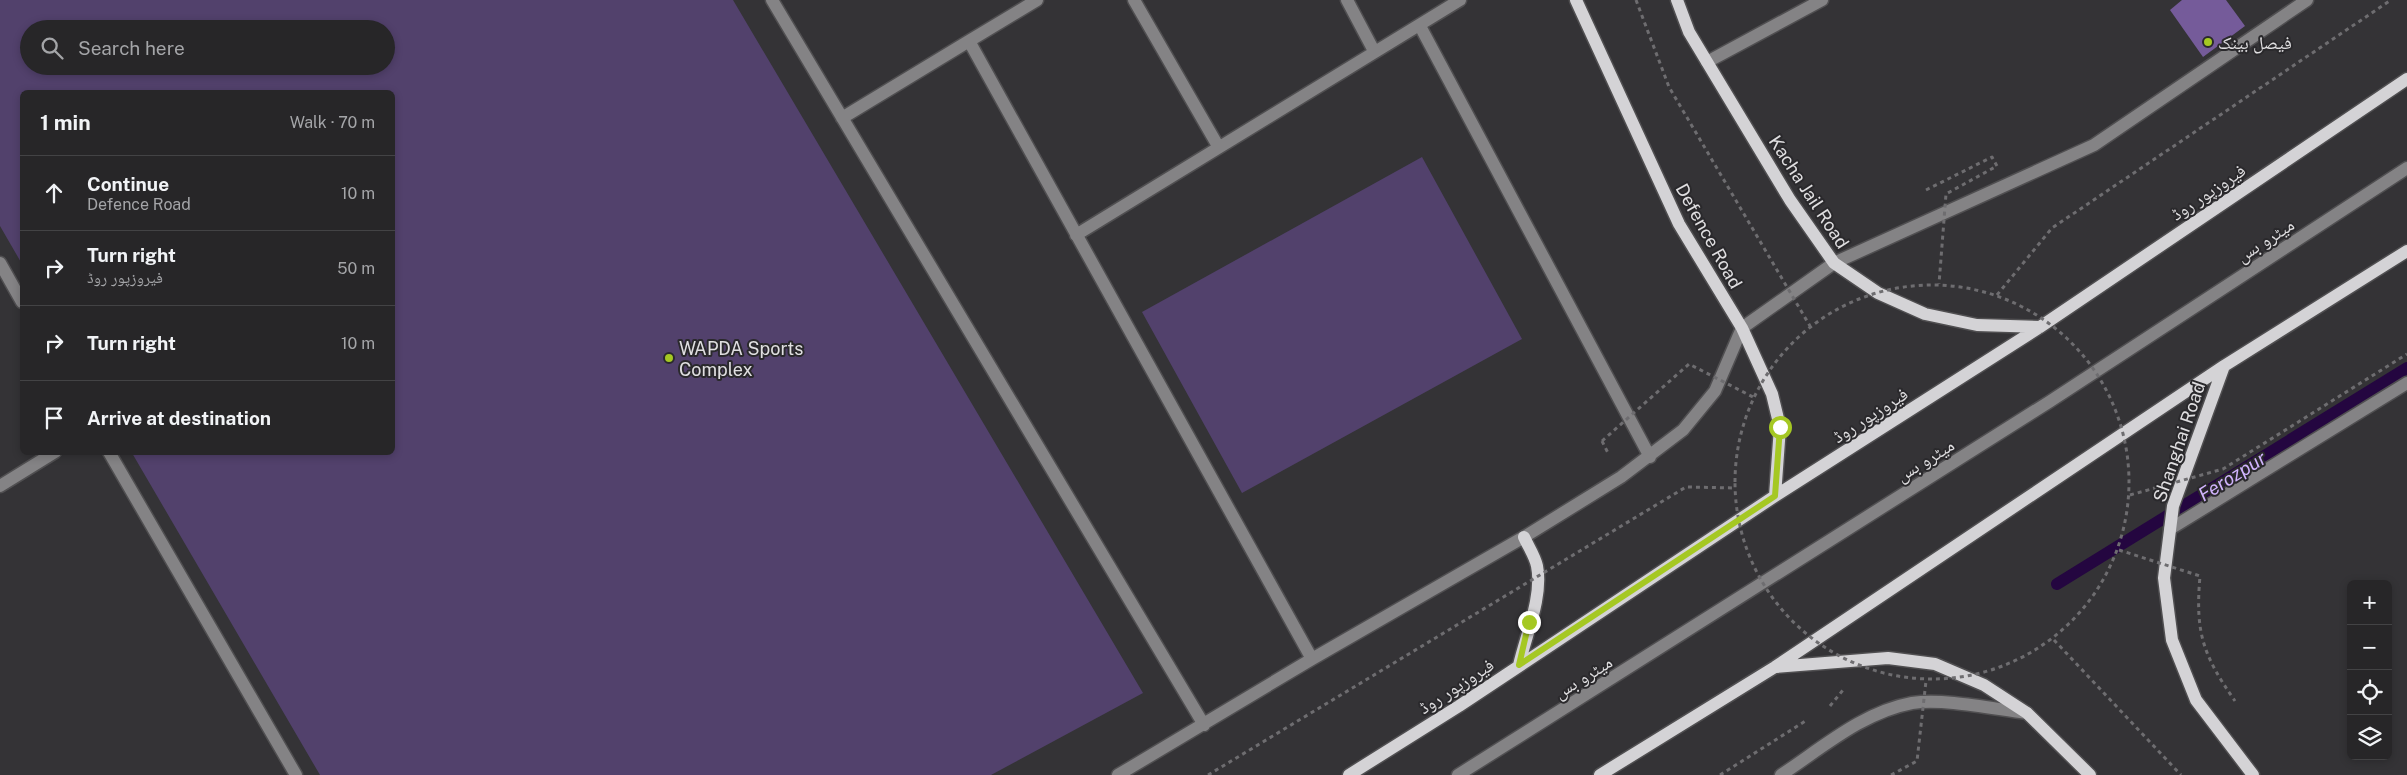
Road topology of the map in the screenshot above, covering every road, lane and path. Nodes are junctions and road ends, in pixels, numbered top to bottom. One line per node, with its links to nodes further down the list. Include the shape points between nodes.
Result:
1 (772, 0): 17 (street)
2 (1037, 0): 13 (street)
3 (1134, 0): 18 (street)
4 (1347, 0): 14 (street)
5 (1460, 0): 12 (street)
6 (1576, 0): 30 (main road, Defence Road, via 1679,224)
7 (1636, 0): 28 (path, bridge, via 1670,87)
8 (1677, 0): 15 (main road, Kacha Jail Road, via 1689,32)
9 (1822, 0): 15 (street)
10 (2307, 0): 24 (street, via 2094,145)
11 (2391, 0): 26 (path, via 2052,228)
12 (1420, 26): 14 (street); 38 (street)
13 (969, 41): 17 (street); 21 (street)
14 (1374, 51): 18 (street)
15 (1707, 62): 24 (main road, Kacha Jail Road, via 1790,200)
16 (2407, 79): 29 (main road, فیروزپور روڈ)
17 (842, 118): 56 (street)
18 (1218, 146): 21 (street)
19 (2407, 168): 61 (street, میٹرو بس, via 2049,402)
20 (1926, 190): 25 (path, bridge, via 1992,156 1998,166 1946,194)
21 (1076, 234): 47 (street)
22 (2407, 251): 32 (main road)
23 (0, 263): 27 (street)
24 (1834, 263): 29 (main road, Kacha Jail Road, via 1878,293 1925,314 1977,325); 30 (street)
25 (1939, 284): 26 (path, bridge); 28 (path, bridge, via 1893,288 1858,299)
26 (1997, 295): 41 (path, bridge, via 2043,318 2081,352 2109,396 2126,444)
27 (20, 298)
28 (1810, 326): 34 (path, bridge, via 1778,358)
29 (2040, 326): 42 (main road, فیروزپور روڈ)
30 (1742, 328): 38 (street, via 1715,391 1683,430); 42 (main road, Defence Road, via 1772,394 1780,427)
31 (2407, 354): 41 (path, bridge, via 2223,469)
32 (2224, 366): 43 (main road, Shanghai Road, via 2173,506); 49 (main road)
33 (2407, 382): 43 (street)
34 (1753, 397): 35 (path, bridge, via 1689,364); 40 (path, bridge, via 1738,441)
35 (1602, 441)
36 (50, 455): 39 (street)
37 (111, 455): 57 (street)
38 (1650, 457): 44 (street)
39 (0, 486)
40 (1734, 488): 50 (path, bridge, via 1744,545 1770,596 1810,638 1859,667); 59 (path, bridge, via 1686,487)
41 (2130, 495): 45 (path, bridge)
42 (1775, 496): 48 (main road, فیروزپور روڈ)
43 (2170, 529): 68 (main road, Shanghai Road, via 2164,578 2172,640 2196,700)
44 (1524, 537): 47 (street); 48 (main road, via 1536,564 1538,584)
45 (2118, 550): 46 (path, bridge, via 2093,599); 52 (path, bridge, via 2200,576 2197,606 2201,640 2214,670)
46 (2054, 640): 50 (path, bridge, via 1994,672); 67 (path)
47 (1312, 659): 56 (street)
48 (1519, 665): 60 (main road, فیروزپور روڈ)
49 (1775, 667): 54 (main road, via 1888,658 1935,664 1984,685); 62 (main road)
50 (1926, 681): 65 (path, bridge, via 1917,761)
51 (1848, 682): 53 (path, via 1831,706)
52 (2235, 701)
53 (1823, 711)
54 (2027, 713): 64 (street, via 1960,704 1912,703 1866,718); 66 (main road)
55 (1815, 716): 63 (path)
56 (1204, 725): 58 (street)
57 (296, 775)
58 (1118, 775)
59 (1208, 775)
60 (1349, 775)
61 (1458, 775)
62 (1600, 775)
63 (1720, 775)
64 (1781, 775)
65 (1891, 775)
66 (2090, 775)
67 (2181, 775)
68 (2253, 775)

